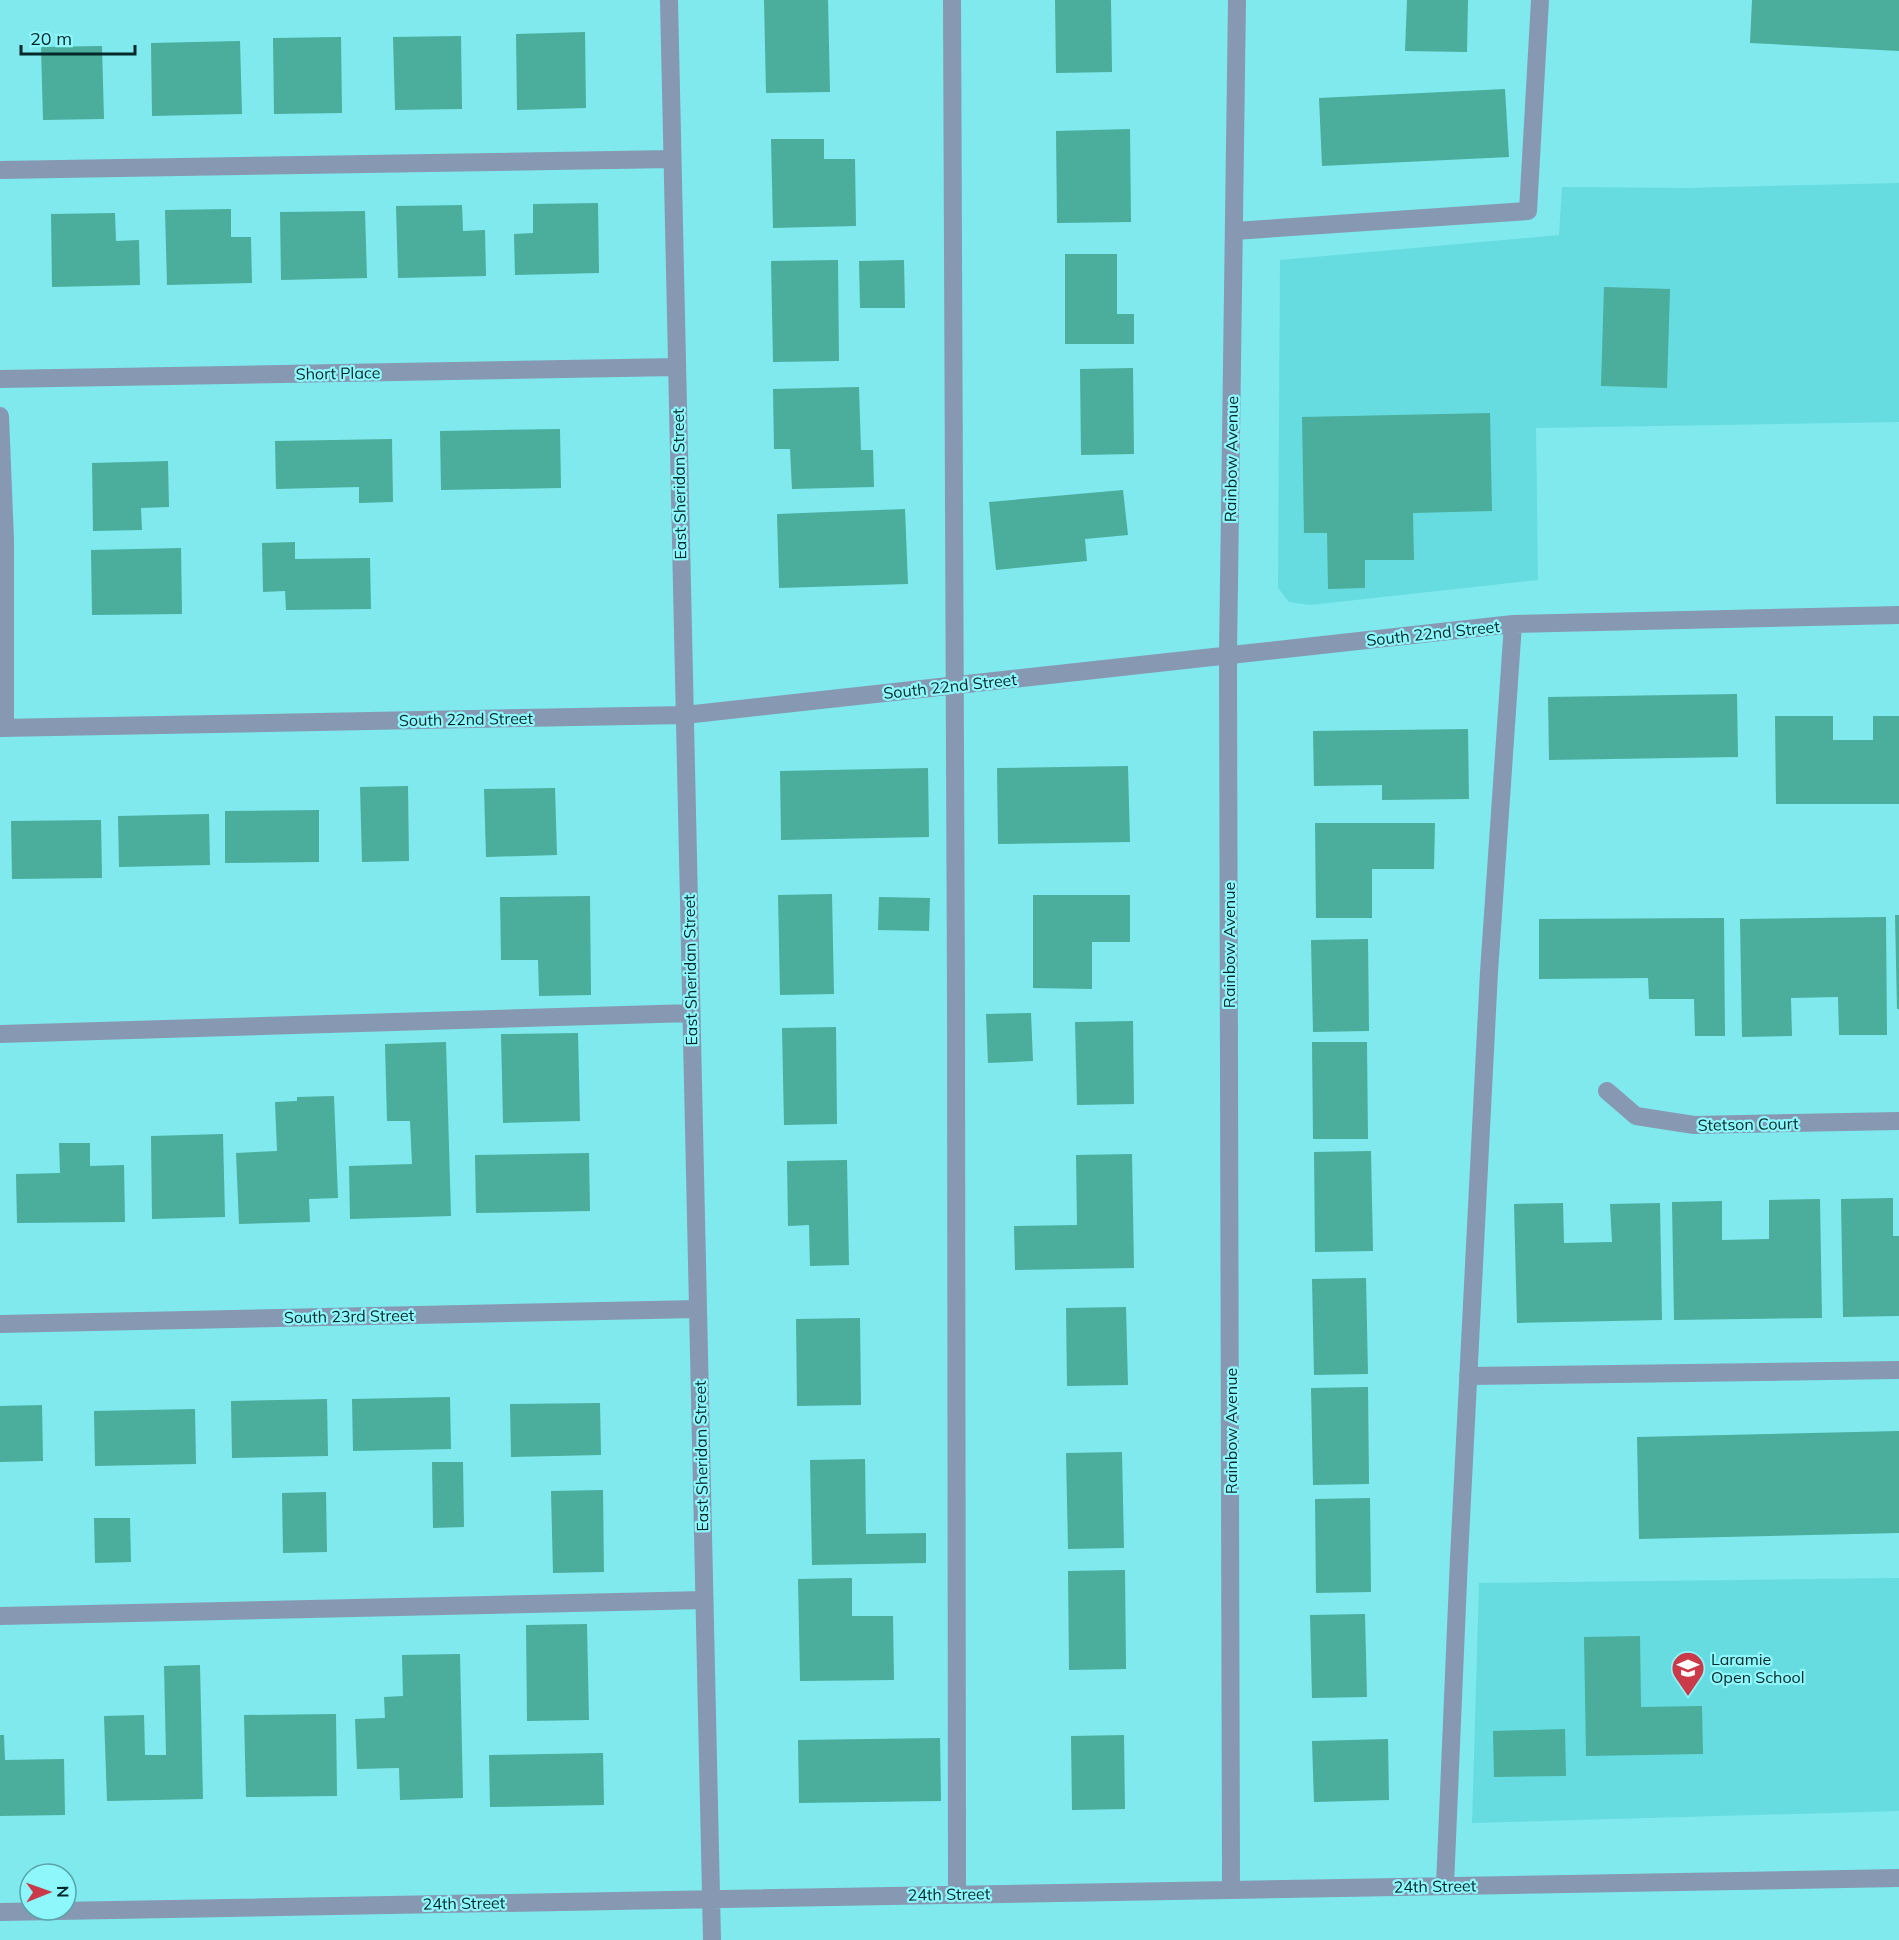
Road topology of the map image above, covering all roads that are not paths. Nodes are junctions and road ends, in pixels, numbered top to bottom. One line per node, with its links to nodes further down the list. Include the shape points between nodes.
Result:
1 (669, 0): 5 (street, East Sheridan Street)
2 (952, 0): 14 (street)
3 (1237, 0): 7 (street, Rainbow Avenue)
4 (1540, 0): 7 (street, via 1528,211)
5 (672, 159): 6 (street); 8 (street, East Sheridan Street)
6 (0, 170)
7 (1234, 231): 13 (street, Rainbow Avenue)
8 (677, 367): 9 (street, Short Place); 15 (street, East Sheridan Street)
9 (0, 379)
10 (0, 416): 16 (street, via 5,540)
11 (1899, 615): 12 (street, South 22nd Street)
12 (1513, 624): 13 (street, South 22nd Street); 24 (street, via 1489,972)
13 (1228, 656): 14 (street, South 22nd Street); 29 (street, Rainbow Avenue)
14 (954, 685): 15 (street, South 22nd Street); 30 (street)
15 (685, 715): 16 (street, South 22nd Street); 17 (street, East Sheridan Street)
16 (3, 728)
17 (691, 1013): 18 (street); 21 (street, East Sheridan Street)
18 (0, 1034)
19 (1607, 1091): 20 (street, Stetson Court, via 1636,1116 1694,1125)
20 (1899, 1121)
21 (698, 1309): 22 (street, South 23rd Street); 25 (street, East Sheridan Street)
22 (0, 1324)
23 (1899, 1370): 24 (street)
24 (1468, 1376): 28 (street)
25 (704, 1600): 26 (street); 31 (street, East Sheridan Street)
26 (0, 1616)
27 (1899, 1878): 28 (street, 24th Street)
28 (1446, 1885): 29 (street, 24th Street)
29 (1232, 1890): 30 (street, 24th Street)
30 (957, 1894): 31 (street, 24th Street)
31 (711, 1899): 32 (street, 24th Street); 33 (street, East Sheridan Street)
32 (0, 1912)
33 (712, 1940)

